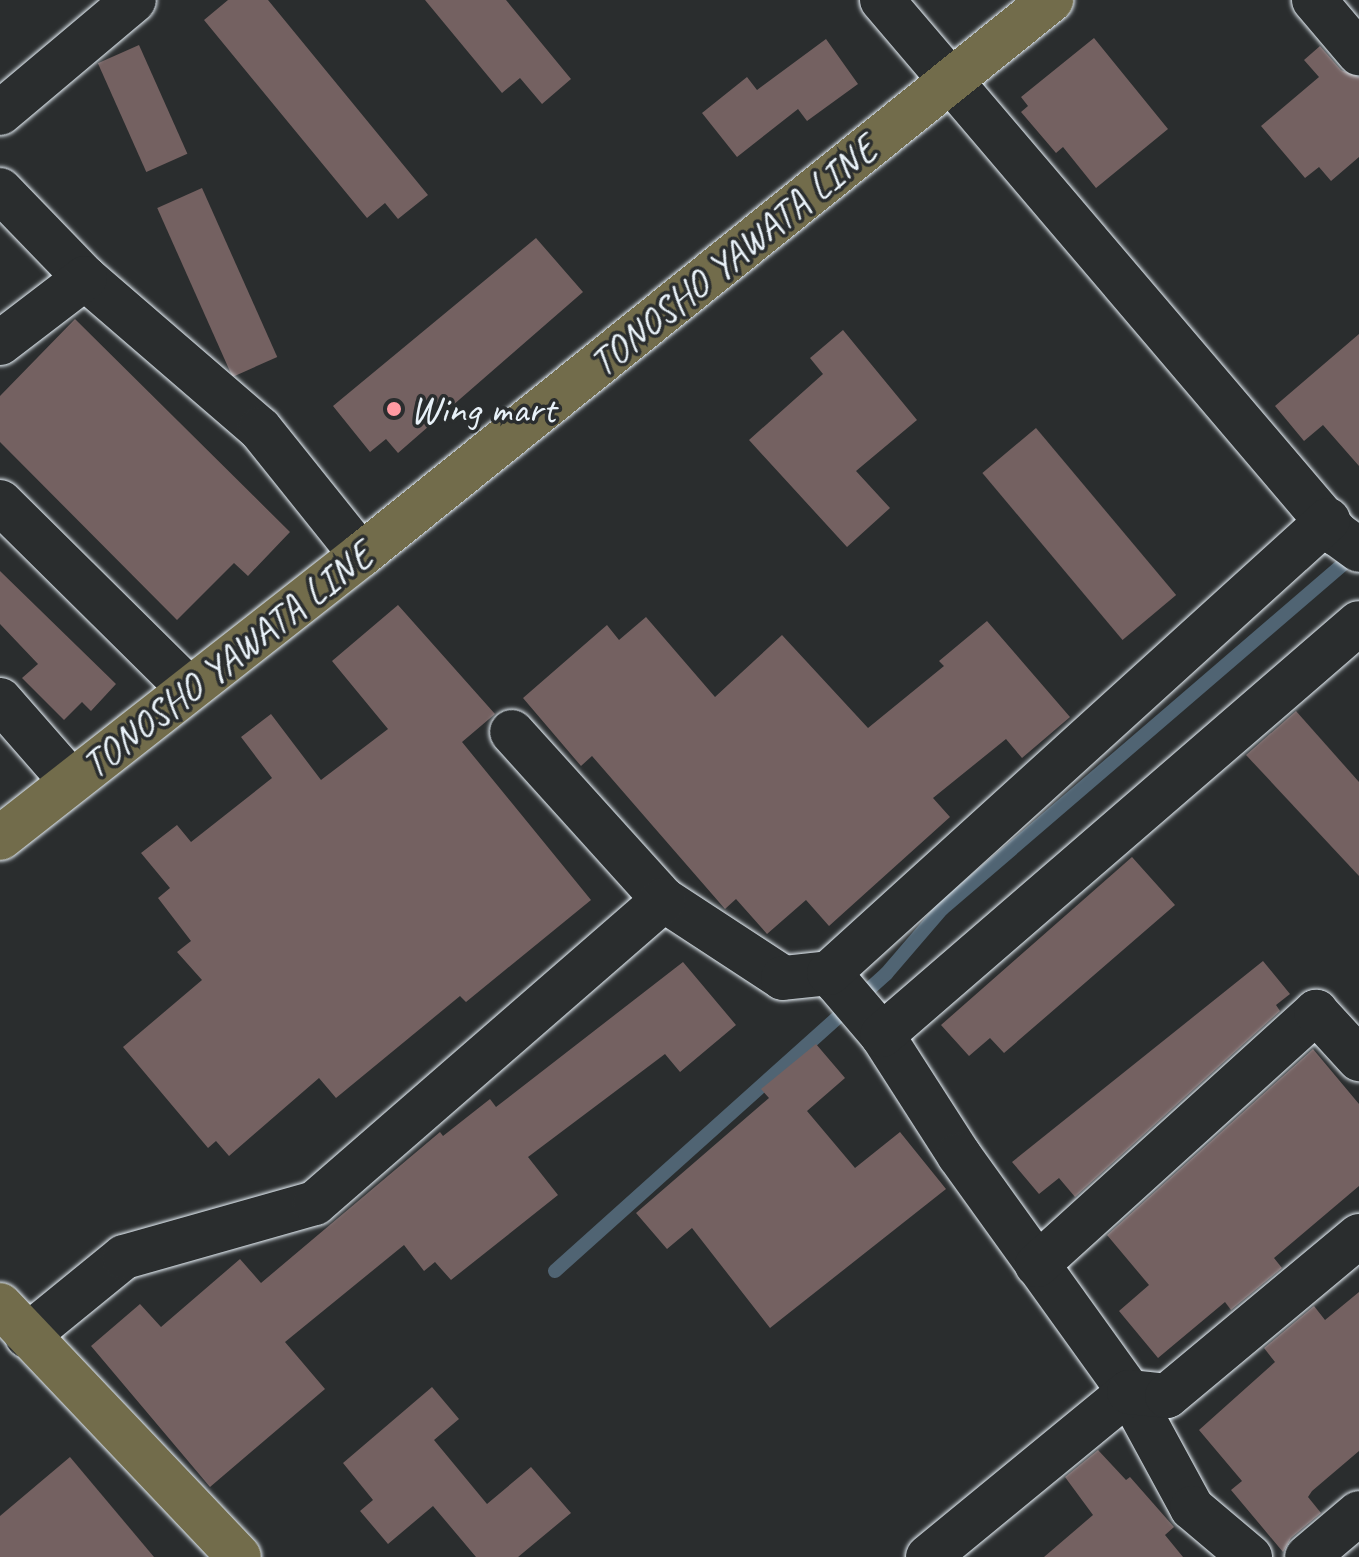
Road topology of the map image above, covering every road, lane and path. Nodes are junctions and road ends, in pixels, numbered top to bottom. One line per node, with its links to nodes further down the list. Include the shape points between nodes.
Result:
1 (134, 0): 7 (street)
2 (882, 0): 6 (street)
3 (1051, 0): 6 (main road, TONOSHO YAWATA LINE)
4 (1314, 0): 5 (street)
5 (1359, 53)
6 (949, 81): 12 (street); 13 (main road, TONOSHO YAWATA LINE)
7 (0, 113)
8 (0, 190): 9 (street)
9 (85, 278): 10 (street); 13 (street, via 260,429)
10 (0, 343)
11 (0, 502): 15 (street)
12 (1342, 535): 21 (street)
13 (361, 555): 15 (main road, TONOSHO YAWATA LINE)
14 (1359, 623): 21 (street)
15 (188, 688): 18 (main road, TONOSHO YAWATA LINE)
16 (0, 700): 18 (street)
17 (512, 732): 20 (street)
18 (71, 781): 19 (main road, TONOSHO YAWATA LINE)
19 (0, 838)
20 (664, 900): 21 (street, via 783,978); 25 (street, via 315,1203 124,1257)
21 (852, 1000): 24 (street)
22 (1359, 1059): 24 (street, via 1316,1012)
23 (1359, 1236): 26 (street, via 1167,1396)
24 (1037, 1265): 26 (street)
25 (14, 1321): 28 (main road)
26 (1129, 1392): 29 (street); 30 (street, via 1192,1508)
27 (1359, 1513): 31 (street)
28 (231, 1554)
29 (928, 1557)
30 (1250, 1557)
31 (1307, 1557)

